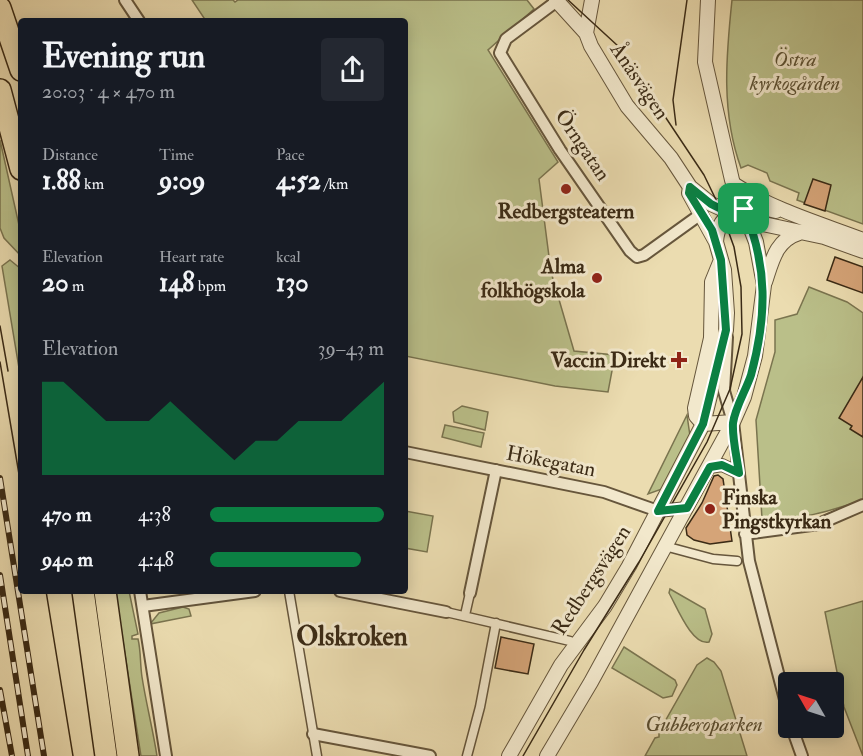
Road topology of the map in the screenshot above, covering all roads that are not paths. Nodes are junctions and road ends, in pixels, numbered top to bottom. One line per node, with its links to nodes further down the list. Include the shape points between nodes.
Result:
1 (592, 0): 8 (street)
2 (708, 0): 9 (street)
3 (716, 0): 9 (street, via 714,27)
4 (128, 1): 7 (street)
5 (556, 1): 8 (street, Ånäsvägen); 16 (street, Örngatan, via 506,39 500,53 560,150 637,257)
6 (0, 8): 10 (highway)
7 (137, 18)
8 (586, 33): 14 (street, Ånäsvägen, via 627,106)
9 (707, 48): 13 (street, via 705,63)
10 (18, 61)
11 (0, 90): 12 (highway)
12 (18, 158)
13 (735, 185): 15 (street); 17 (street)
14 (690, 187): 16 (street, Redbergsvägen, via 689,193); 17 (street, via 711,204)
15 (792, 213): 17 (street, via 765,208); 19 (street)
16 (701, 214): 20 (street, Redbergsvägen)
17 (742, 215): 18 (street); 20 (street, via 719,225); 23 (street)
18 (799, 232): 21 (street); 23 (street, via 784,240 777,250)
19 (863, 240)
20 (716, 242): 22 (street, Redbergsvägen)
21 (863, 251)
22 (721, 260): 24 (street, Redbergsvägen); 26 (street, via 712,282 711,338 694,406)
23 (764, 285): 25 (street, via 755,356)
24 (726, 330): 25 (street, via 724,392); 26 (street, Redbergsvägen)
25 (733, 422): 26 (street); 28 (street); 30 (street)
26 (703, 424): 33 (street, Redbergsvägen)
27 (408, 453): 29 (street, Hökegatan)
28 (710, 467): 30 (street, via 722,465); 32 (street)
29 (496, 470): 33 (street, Hökegatan, via 604,492); 37 (street)
30 (739, 473): 34 (street)
31 (863, 505): 34 (street, via 819,524)
32 (687, 508): 33 (street, Hökegatan); 61 (street)
33 (658, 511): 60 (street, Redbergsvägen, via 618,586 561,665)
34 (746, 534): 50 (street)
35 (672, 548): 36 (street)
36 (737, 561)
37 (470, 593): 47 (street)
38 (82, 594): 53 (highway)
39 (82, 594): 54 (highway)
40 (105, 594): 55 (highway)
41 (141, 594): 45 (street)
42 (233, 594): 45 (street)
43 (290, 594): 51 (street)
44 (355, 594): 46 (street)
45 (143, 606): 56 (street)
46 (446, 612): 47 (street)
47 (465, 615): 48 (street)
48 (496, 623): 49 (street); 59 (street)
49 (570, 641)
50 (778, 674)
51 (313, 734): 57 (street); 58 (street)
52 (796, 738): 62 (street)
53 (92, 756)
54 (106, 756)
55 (128, 756)
56 (166, 756)
57 (317, 756)
58 (430, 756)
59 (467, 756)
60 (509, 756)
61 (547, 756)
62 (802, 756)

